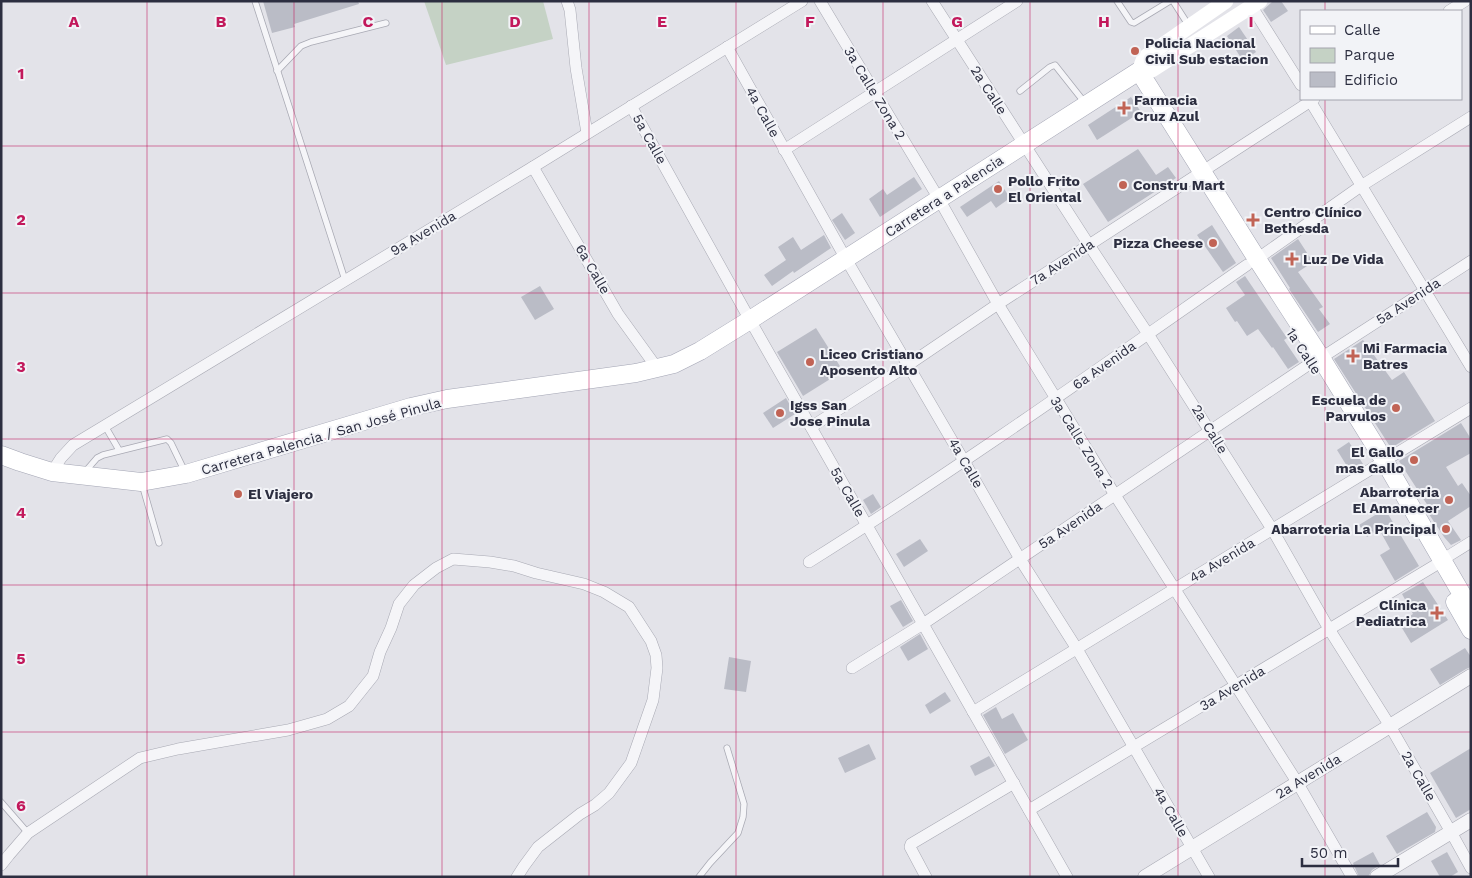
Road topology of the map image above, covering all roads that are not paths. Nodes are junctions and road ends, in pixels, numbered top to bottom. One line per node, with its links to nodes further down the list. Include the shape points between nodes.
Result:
1 (255, 1): 17 (lane)
2 (567, 1): 27 (street)
3 (802, 1): 16 (street, 9a Avenida)
4 (820, 1): 20 (street, 3a Calle Zona 2)
5 (932, 1): 15 (street, 2a Calle)
6 (1017, 1): 15 (street)
7 (1117, 1): 8 (lane, via 1134,23)
8 (1172, 1): 14 (lane)
9 (1226, 1): 14 (main road)
10 (1465, 1): 12 (street)
11 (1256, 4): 18 (main road, via 1152,70); 19 (street)
12 (1451, 10)
13 (386, 23): 17 (lane, via 301,46)
14 (1189, 26): 18 (main road, via 1144,58)
15 (956, 39): 20 (street); 28 (street, 2a Calle)
16 (727, 47): 25 (street, 9a Avenida); 29 (street, 4a Calle)
17 (277, 71): 38 (lane)
18 (1134, 74): 24 (main road, Carretera a Palencia); 31 (main road, 1a Calle)
19 (1300, 83)
20 (874, 92): 29 (street); 33 (street, 3a Calle Zona 2)
21 (1020, 92): 24 (lane, via 1055,66)
22 (1309, 100): 31 (street, 7a Avenida)
23 (1312, 100): 32 (street)
24 (1086, 105): 28 (main road, Carretera a Palencia)
25 (631, 106): 27 (street, 9a Avenida); 41 (street, 5a Calle)
26 (1471, 116): 32 (street, 6a Avenida)
27 (587, 133): 30 (street, 9a Avenida)
28 (1024, 144): 33 (main road, Carretera a Palencia); 34 (street, 2a Calle)
29 (784, 150): 35 (street, 4a Calle)
30 (533, 167): 38 (street, 9a Avenida); 46 (street, 6a Calle, via 618,314)
31 (1197, 174): 34 (street, 7a Avenida); 37 (main road, 1a Calle)
32 (1361, 186): 37 (street, 6a Avenida); 39 (street)
33 (938, 199): 35 (main road, Carretera a Palencia); 40 (street, 3a Calle Zona 2)
34 (1089, 245): 40 (street, 7a Avenida); 42 (street, 2a Calle)
35 (846, 259): 41 (main road, Carretera a Palencia); 44 (street, 4a Calle)
36 (1471, 261): 39 (street, 5a Avenida)
37 (1252, 262): 42 (street, 6a Avenida); 43 (main road, 1a Calle)
38 (345, 280): 49 (street, 9a Avenida)
39 (1425, 291): 43 (street, 5a Avenida); 45 (street)
40 (998, 304): 44 (street, 7a Avenida); 47 (street, 3a Calle Zona 2)
41 (750, 320): 46 (main road, Carretera Palencia / San José Pinula, via 700,351 674,364); 50 (street, 5a Calle)
42 (1148, 334): 47 (street, 6a Avenida); 51 (street, 2a Calle)
43 (1316, 360): 51 (street, 5a Avenida); 55 (main road, 1a Calle)
44 (908, 366): 50 (street, 7a Avenida); 54 (street, 4a Calle)
45 (1471, 367)
46 (657, 368): 57 (main road, Carretera Palencia / San José Pinula, via 438,401)
47 (1055, 399): 54 (street, 6a Avenida); 60 (street, 3a Calle Zona 2)
48 (1471, 408): 55 (street, 4a Avenida)
49 (105, 426): 52 (lane); 56 (street, 9a Avenida, via 73,445)
50 (811, 427): 61 (street, 5a Calle)
51 (1211, 431): 60 (street, 5a Avenida); 62 (street, 2a Calle)
52 (119, 450): 57 (lane, via 167,440); 58 (lane, via 97,458)
53 (1, 455): 56 (main road, Carretera Palencia / San José Pinula)
54 (964, 461): 61 (street, 6a Avenida); 65 (street, 4a Calle)
55 (1381, 463): 62 (street, 4a Avenida); 67 (main road, 1a Calle)
56 (52, 472): 58 (main road, Carretera Palencia / San José Pinula)
57 (186, 474): 59 (main road, Carretera Palencia / San José Pinula)
58 (81, 476): 59 (main road, Carretera Palencia / San José Pinula)
59 (142, 482): 64 (lane)
60 (1115, 496): 65 (street, 5a Avenida); 68 (street, 3a Calle Zona 2)
61 (867, 525): 66 (street, 6a Avenida); 70 (street, 5a Calle)
62 (1272, 529): 68 (street, 4a Avenida); 71 (street, 2a Calle)
63 (1471, 542): 67 (street, 3a Avenida)
64 (159, 543)
65 (1020, 559): 70 (street, 5a Avenida); 73 (street, 4a Calle)
66 (809, 562)
67 (1438, 563): 69 (main road, 1a Calle); 71 (street, 3a Avenida); 72 (main road, 1a Calle)
68 (1175, 588): 73 (street, 4a Avenida); 76 (street, 3a Calle Zona 2)
69 (1471, 610)
70 (923, 624): 74 (street, 5a Avenida); 77 (street, 5a Calle)
71 (1329, 629): 76 (street, 3a Avenida); 78 (street, 2a Calle)
72 (1471, 630)
73 (1076, 649): 77 (street, 4a Avenida); 79 (street, 4a Calle)
74 (852, 668)
75 (1471, 676): 78 (street, 2a Avenida)
76 (1236, 686): 79 (street, 3a Avenida); 81 (street, 3a Calle Zona 2)
77 (973, 712): 82 (street, 5a Calle)
78 (1390, 726): 81 (street, 2a Avenida); 86 (street, 2a Calle)
79 (1134, 747): 84 (street, 3a Avenida); 88 (street, 4a Calle)
80 (726, 748): 92 (lane, via 744,804 743,817 738,833)
81 (1297, 782): 88 (street, 2a Avenida); 97 (street, 3a Calle Zona 2)
82 (1014, 783): 84 (street, 5a Calle); 93 (street, via 911,844)
83 (1, 802): 87 (lane)
84 (1029, 810): 94 (street, 5a Calle)
85 (1471, 820): 86 (street)
86 (1452, 832): 90 (street, 2a Calle); 98 (street)
87 (28, 833): 89 (street); 91 (street, via 140,758 288,730 326,719 349,706 373,676 400,604 414,585 453,559 490,562 584,584 618,599 638,620 656,655 653,700 631,763 609,793 538,847)
88 (1191, 847): 95 (street, 2a Avenida); 96 (street, 4a Calle)
89 (1, 865)
90 (1471, 868)
91 (517, 877)
92 (699, 877)
93 (926, 877)
94 (1067, 877)
95 (1145, 877)
96 (1209, 877)
97 (1352, 877)
98 (1377, 877)

